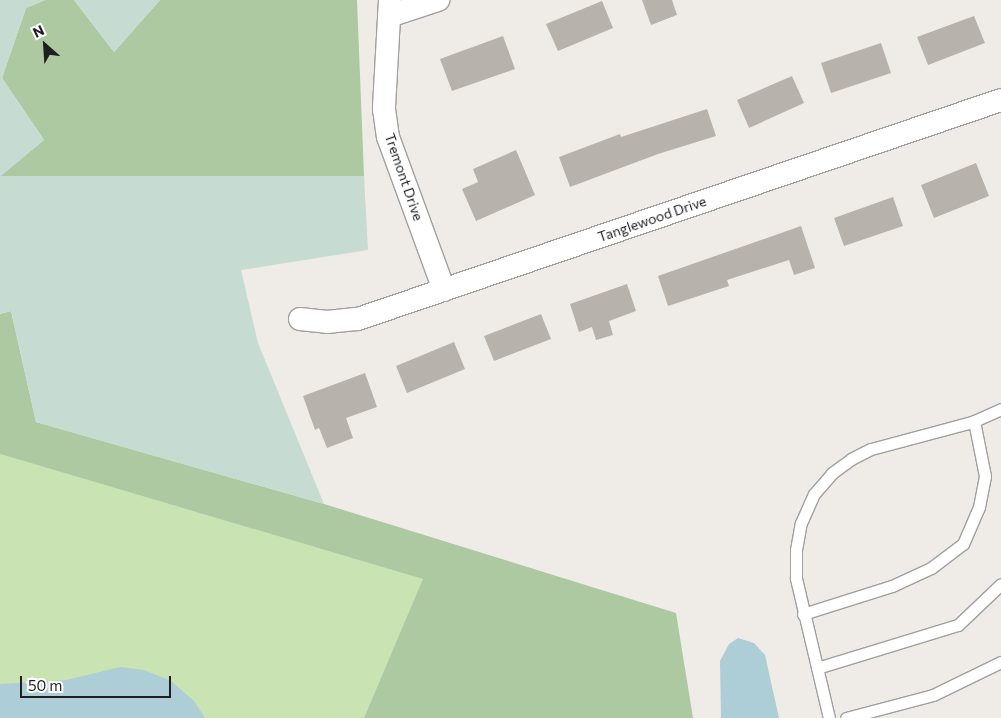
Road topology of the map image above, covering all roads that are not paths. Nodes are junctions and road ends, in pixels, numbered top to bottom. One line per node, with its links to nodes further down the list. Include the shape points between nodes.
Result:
1 (438, 0): 2 (street)
2 (390, 8): 4 (street, Tremont Drive, via 384,109 388,137)
3 (1001, 100): 4 (street, Tanglewood Drive)
4 (444, 290): 5 (street, Tanglewood Drive, via 358,319 327,322)
5 (300, 319)
6 (1001, 409): 7 (lane)
7 (974, 421): 9 (lane, via 985,476 979,507 963,544 931,568 892,586); 9 (lane, via 871,449 832,473 814,494 801,523 796,550 796,578)
8 (1001, 584): 11 (lane, via 958,625)
9 (803, 614): 11 (lane)
10 (1001, 662): 13 (lane, via 933,695)
11 (817, 668): 12 (lane)
12 (829, 718)
13 (846, 718)

